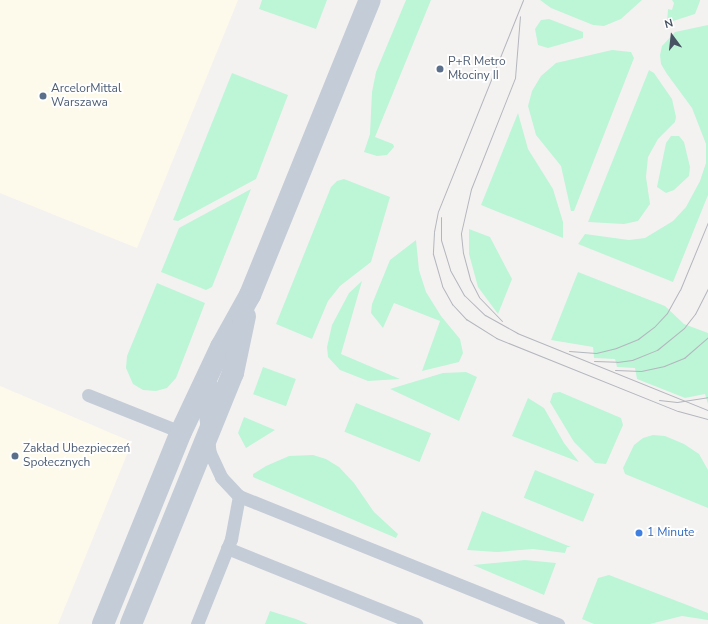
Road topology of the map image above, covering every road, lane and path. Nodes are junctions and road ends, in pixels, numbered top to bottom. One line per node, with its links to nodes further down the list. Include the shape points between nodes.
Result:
1 (370, 0): 2 (street)
2 (250, 295): 3 (street); 6 (street, via 234,373)
3 (221, 347): 5 (street); 6 (lane, via 205,414)
4 (88, 395): 5 (lane)
5 (181, 432): 9 (street)
6 (207, 439): 7 (lane, via 218,472); 10 (street)
7 (239, 496): 8 (lane, via 234,528); 13 (lane)
8 (227, 548): 11 (lane); 12 (lane)
9 (103, 624)
10 (132, 624)
11 (197, 624)
12 (416, 624)
13 (558, 624)

